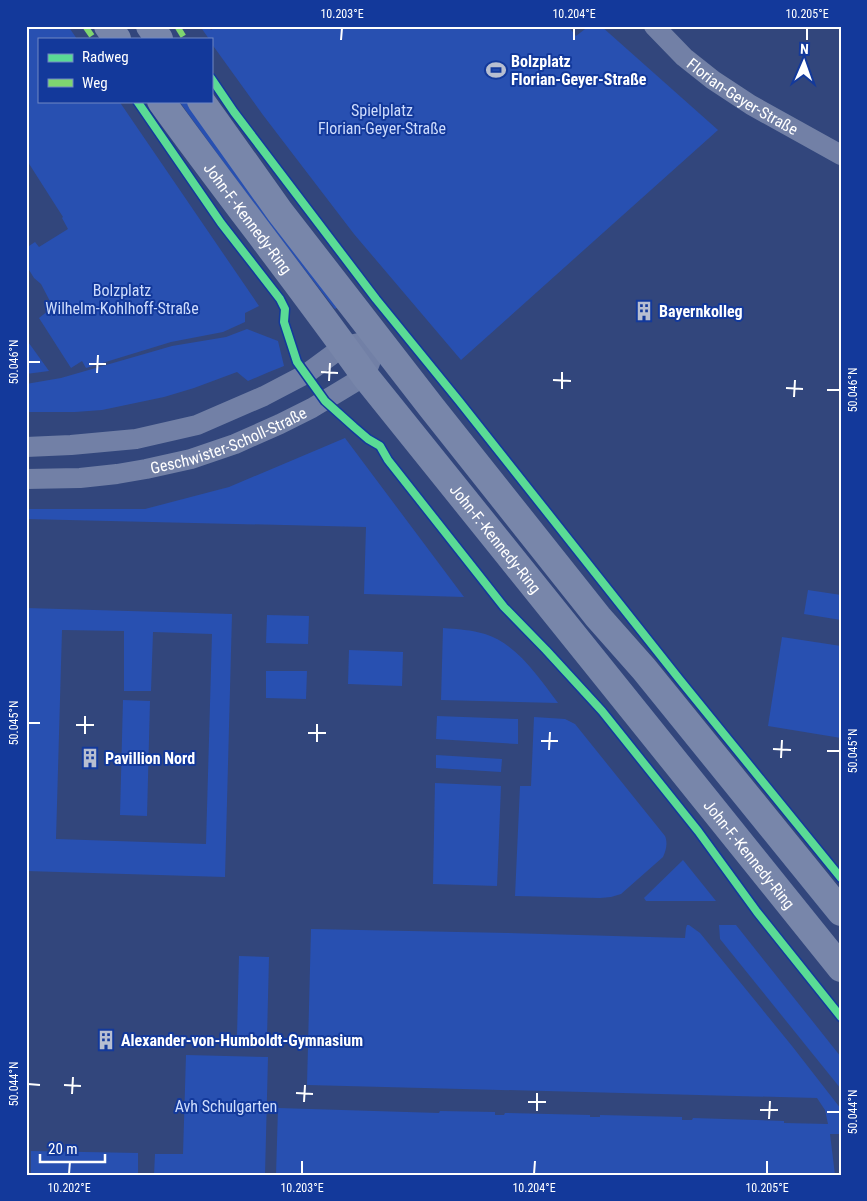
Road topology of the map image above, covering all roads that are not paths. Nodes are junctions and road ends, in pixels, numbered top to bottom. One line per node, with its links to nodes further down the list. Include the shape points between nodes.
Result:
1 (108, 26): 4 (main road)
2 (150, 26): 5 (main road)
3 (654, 26): 8 (street, Florian-Geyer-Straße, via 684,57 713,80)
4 (116, 38)
5 (158, 38)
6 (162, 102): 10 (main road, John-F.-Kennedy-Ring)
7 (202, 102): 9 (main road, John-F.-Kennedy-Ring, via 280,212)
8 (841, 155)
9 (379, 339): 10 (street, Geschwister-Scholl-Straße); 11 (street); 14 (main road, John-F.-Kennedy-Ring, via 598,617)
10 (344, 346): 11 (main road, John-F.-Kennedy-Ring); 12 (street, Geschwister-Scholl-Straße, via 306,374 197,425 136,439)
11 (366, 376): 13 (street, Geschwister-Scholl-Straße, via 280,424 191,459 117,474); 15 (main road, John-F.-Kennedy-Ring)
12 (26, 447)
13 (26, 479)
14 (841, 912)
15 (841, 968)

